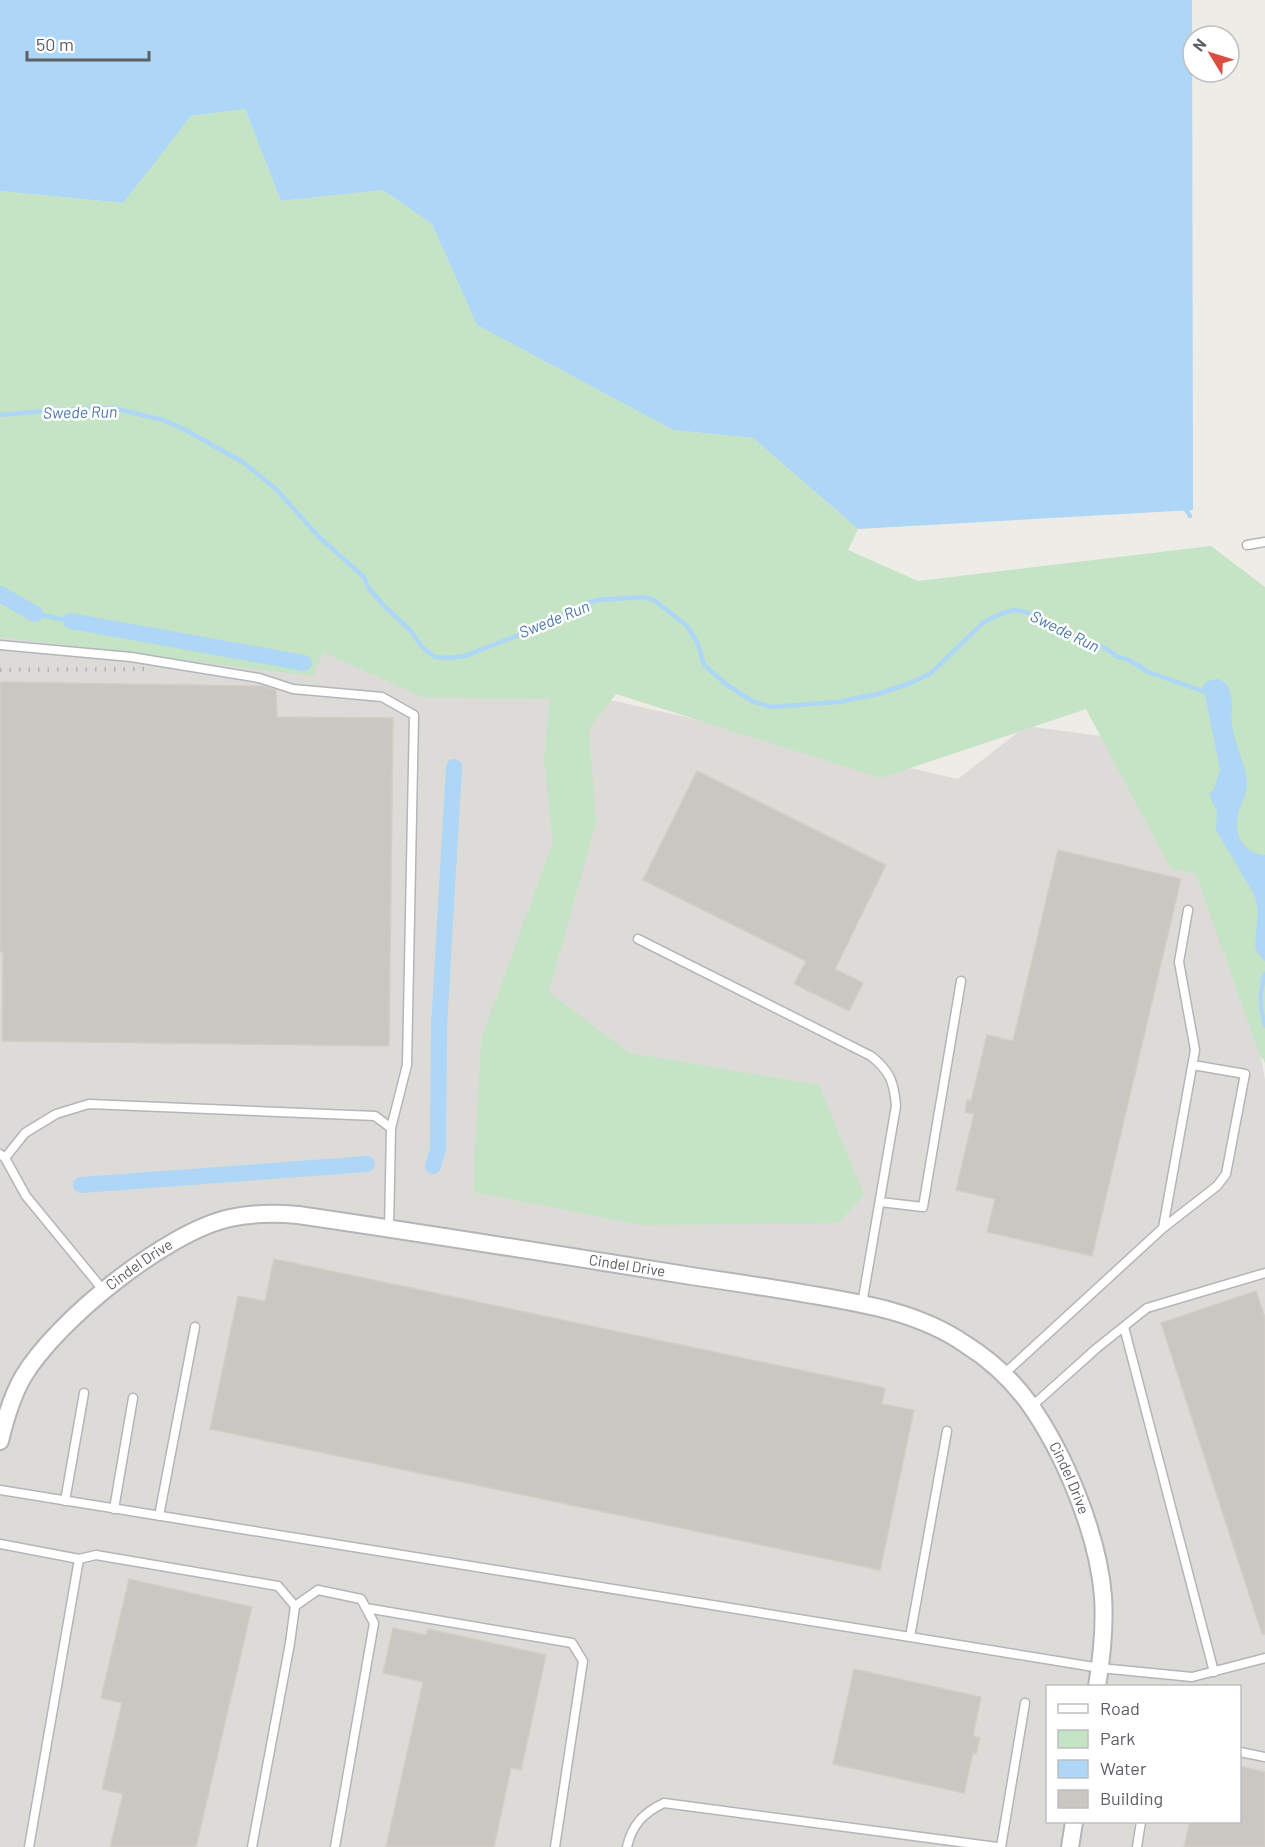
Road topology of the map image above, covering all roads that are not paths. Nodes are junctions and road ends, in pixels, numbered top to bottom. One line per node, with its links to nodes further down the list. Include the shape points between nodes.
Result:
1 (1265, 542): 2 (lane)
2 (1247, 545)
3 (0, 645): 8 (lane, via 131,657 259,678 293,689 382,697 414,715 407,1065)
4 (1188, 910): 7 (lane, via 1179,962 1195,1050)
5 (638, 939): 10 (lane, via 884,1066 894,1086 896,1106)
6 (961, 981): 10 (lane, via 923,1207)
7 (1193, 1065): 11 (lane); 11 (lane, via 1245,1074 1226,1174 1217,1186)
8 (391, 1128): 9 (lane, via 375,1116 89,1104 56,1114 25,1133); 12 (lane)
9 (2, 1156): 14 (lane, via 26,1196)
10 (880, 1202): 15 (lane)
11 (1162, 1228): 18 (lane)
12 (389, 1229): 14 (street, Cindel Drive, via 286,1214 229,1218 185,1235); 15 (street, Cindel Drive)
13 (1265, 1273): 17 (lane, via 1147,1308)
14 (104, 1292): 23 (street, Cindel Drive, via 52,1338 22,1377)
15 (862, 1304): 18 (street, Cindel Drive, via 938,1328 964,1342)
16 (195, 1327): 27 (lane)
17 (1124, 1327): 21 (lane); 35 (lane)
18 (1004, 1374): 21 (street, Cindel Drive)
19 (84, 1393): 25 (lane)
20 (133, 1398): 26 (lane)
21 (1031, 1407): 34 (street, Cindel Drive, via 1070,1479 1099,1566 1103,1595)
22 (947, 1431): 32 (lane)
23 (0, 1442)
24 (0, 1490): 25 (lane)
25 (65, 1501): 26 (lane)
26 (114, 1509): 27 (lane)
27 (159, 1516): 32 (lane)
28 (0, 1544): 29 (lane)
29 (79, 1559): 30 (lane, via 96,1555 278,1586); 42 (lane)
30 (295, 1606): 31 (lane, via 318,1590 361,1599); 43 (lane)
31 (366, 1608): 44 (lane, via 374,1623); 45 (lane, via 572,1643 583,1661)
32 (910, 1637): 34 (lane)
33 (1265, 1658): 35 (lane)
34 (1100, 1668): 35 (lane, via 1192,1677); 36 (street, Cindel Drive)
35 (1214, 1672)
36 (1097, 1685)
37 (1025, 1703): 47 (lane)
38 (1241, 1752): 39 (lane)
39 (1265, 1757)
40 (1074, 1823): 48 (street)
41 (1141, 1823): 49 (lane)
42 (29, 1847)
43 (252, 1847)
44 (335, 1847)
45 (555, 1847)
46 (627, 1847): 47 (lane, via 630,1832 648,1811 664,1803)
47 (999, 1847)
48 (1070, 1847)
49 (1137, 1847)

